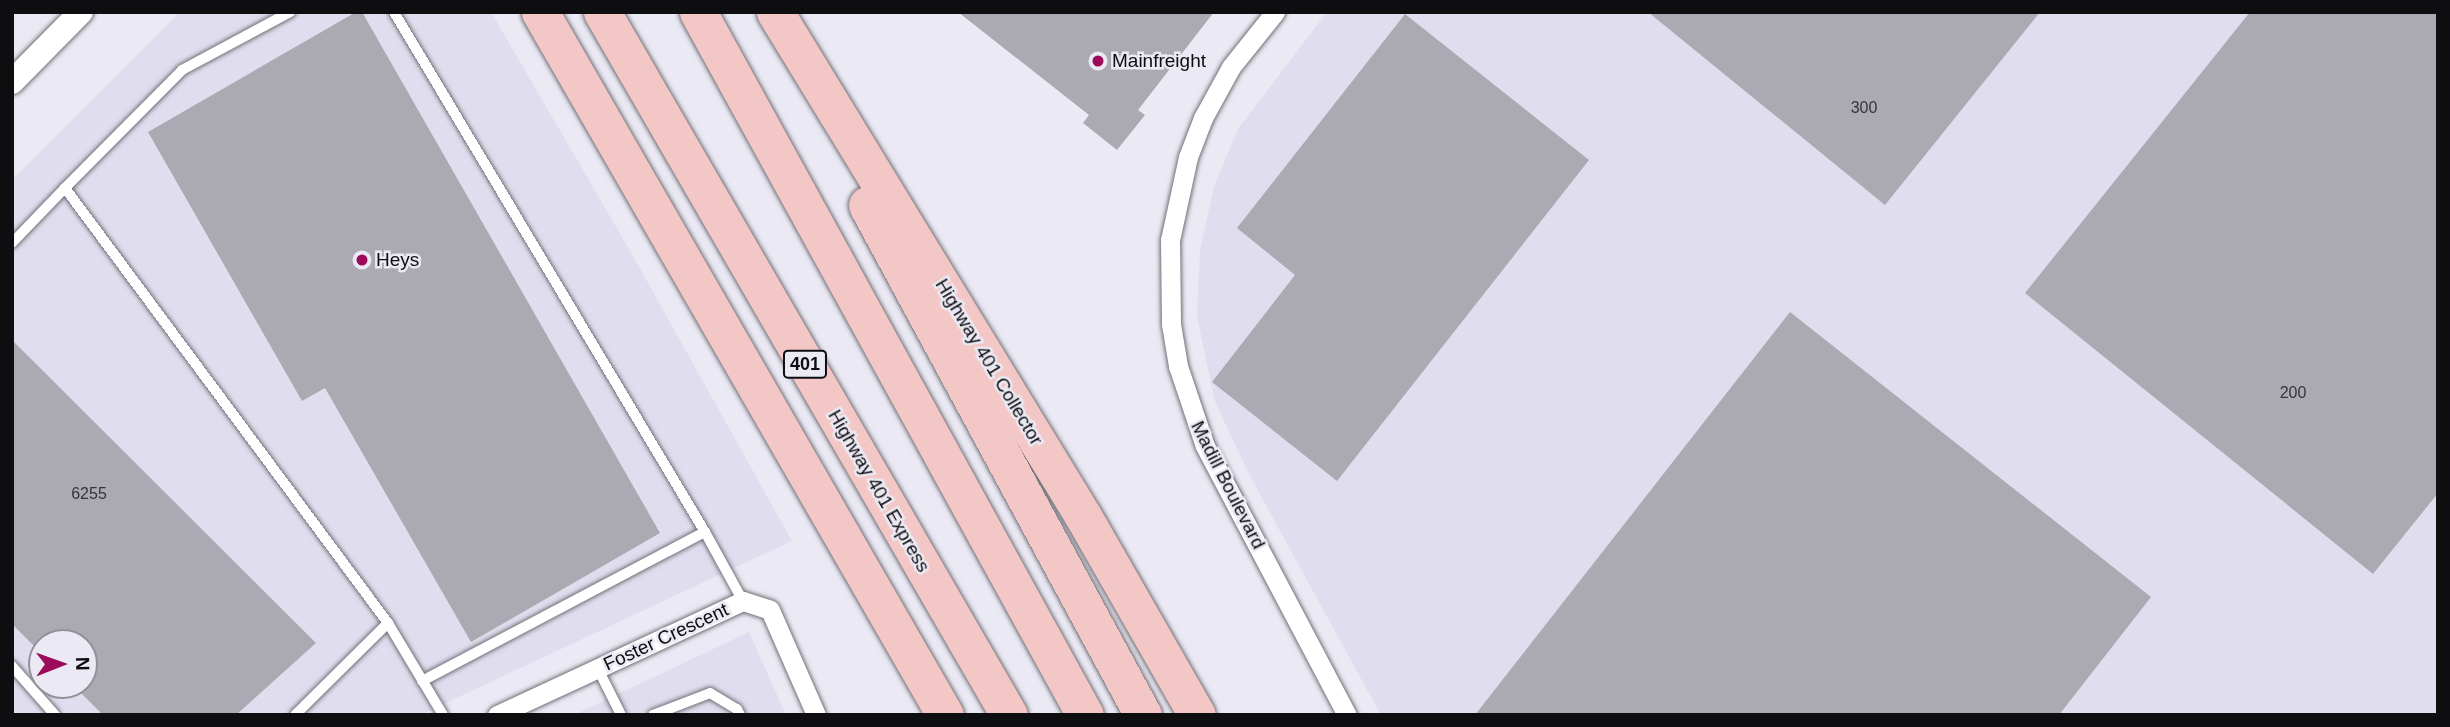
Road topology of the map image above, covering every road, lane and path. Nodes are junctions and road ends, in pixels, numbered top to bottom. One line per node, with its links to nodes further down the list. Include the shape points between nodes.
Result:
1 (81, 12): 10 (street)
2 (290, 12): 11 (lane, via 182,70)
3 (394, 12): 13 (lane)
4 (540, 12): 27 (highway, 401)
5 (602, 12): 28 (highway, Highway 401 Express / 401)
6 (698, 12): 29 (highway)
7 (767, 12): 30 (highway, via 892,254)
8 (775, 12): 31 (highway, Highway 401 Collector, via 1083,516)
9 (1275, 12): 32 (street, Madill Boulevard, via 1231,67 1188,157 1170,240 1171,324 1184,386 1205,446)
10 (12, 82)
11 (65, 188): 12 (lane); 15 (lane)
12 (12, 243)
13 (705, 532): 14 (lane); 18 (lane)
14 (743, 601): 17 (street, Foster Crescent); 26 (street, Foster Crescent, via 770,610)
15 (388, 623): 18 (lane); 20 (lane)
16 (12, 666): 19 (lane)
17 (598, 669): 22 (street, Foster Crescent); 23 (lane)
18 (422, 681): 21 (lane)
19 (55, 715)
20 (295, 715)
21 (443, 715)
22 (497, 715)
23 (621, 715)
24 (653, 715): 25 (lane, via 710,693)
25 (740, 715)
26 (816, 715)
27 (945, 715)
28 (1009, 715)
29 (1085, 715)
30 (1143, 715)
31 (1197, 715)
32 (1347, 715)

